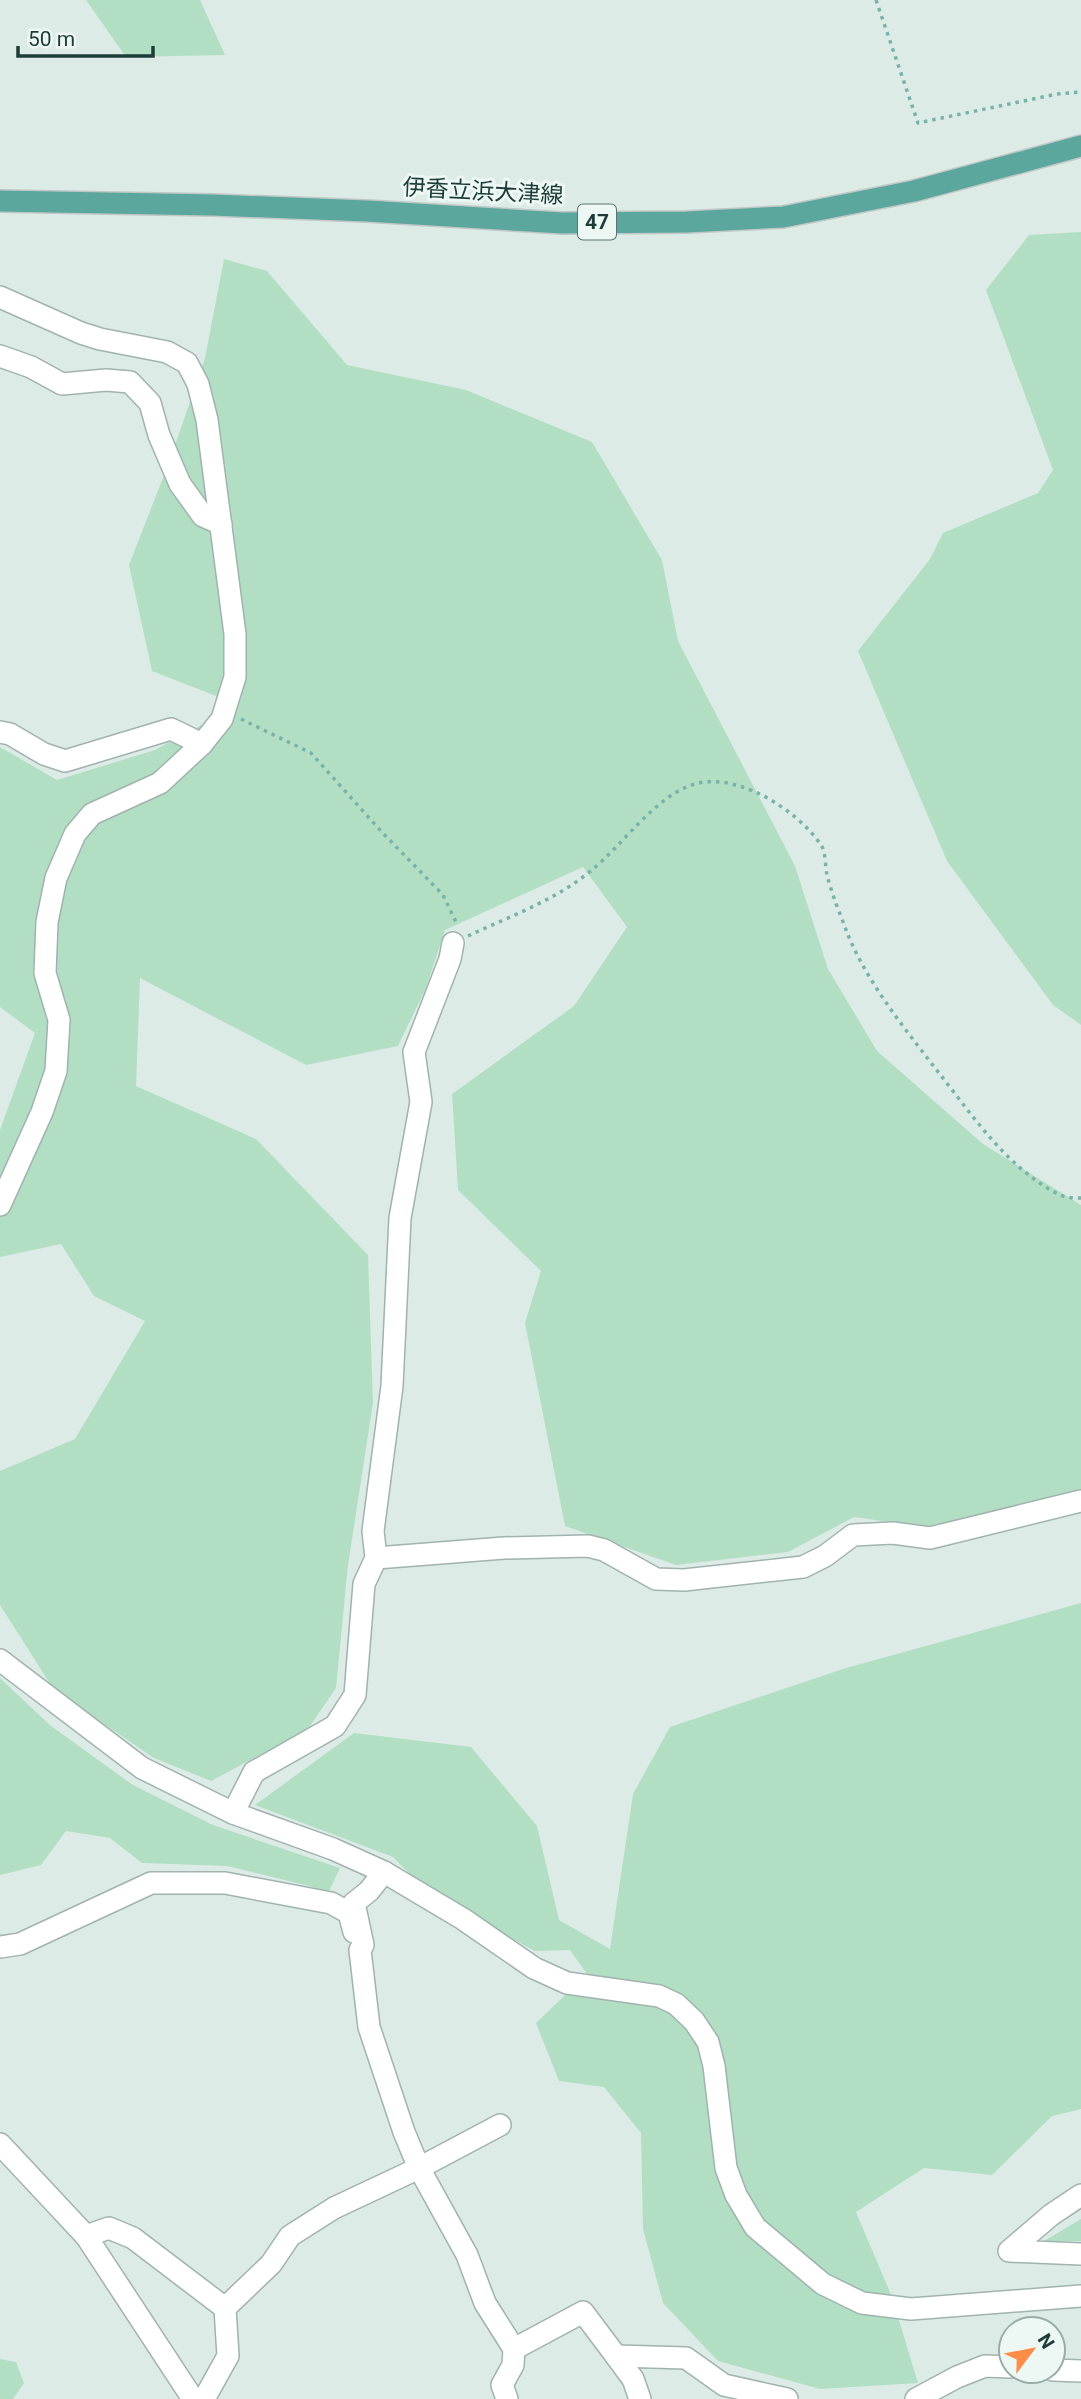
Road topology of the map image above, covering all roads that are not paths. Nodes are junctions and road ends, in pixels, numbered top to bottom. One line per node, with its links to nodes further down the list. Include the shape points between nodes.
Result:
1 (1081, 146): 2 (main road, 伊香立浜大津線 / 47, via 914,191 783,217 562,223 238,206)
2 (0, 201)
3 (0, 297): 5 (street, via 81,333 167,352 187,363 207,420)
4 (0, 356): 5 (street, via 62,384 130,382 150,402 180,484 203,516)
5 (221, 524): 7 (street, via 235,634 235,677 222,719)
6 (0, 732): 7 (street, via 65,761 171,729)
7 (202, 744): 9 (street, via 160,783 92,814 75,834 55,878 45,973 59,1020 56,1072)
8 (453, 943): 11 (street, via 414,1052 421,1102 400,1217 392,1386 373,1531)
9 (0, 1205)
10 (1081, 1501): 11 (street, via 939,1537 853,1535 803,1567 684,1580 656,1578 588,1546)
11 (376, 1558): 13 (street, via 363,1584 355,1695 335,1726 254,1772)
12 (0, 1660): 13 (street, via 142,1768)
13 (233, 1813): 14 (street)
14 (384, 1872): 16 (street, via 354,1903 363,1945); 23 (street, via 534,1968 567,1983 659,1996 676,2004 708,2042 726,2168 736,2195 755,2228 822,2284 862,2303 911,2309)
15 (0, 1947): 16 (street, via 20,1944 151,1883 225,1882 331,1903 349,1913)
16 (359, 1950): 19 (street, via 369,2027)
17 (500, 2125): 19 (street)
18 (0, 2144): 21 (street)
19 (419, 2168): 24 (street, via 334,2208 290,2236 271,2263); 25 (street, via 467,2255 485,2303)
20 (1081, 2195): 22 (street, via 1009,2251)
21 (86, 2236): 24 (street, via 109,2228 133,2238); 29 (street)
22 (1081, 2254)
23 (1081, 2295)
24 (225, 2308): 30 (street, via 228,2356)
25 (514, 2349): 26 (street, via 583,2312); 31 (street, via 513,2365 502,2385)
26 (616, 2356): 28 (street, via 687,2358); 32 (street, via 633,2378)
27 (997, 2366): 34 (street, via 985,2366 957,2377)
28 (722, 2392): 33 (street)
29 (193, 2399)
30 (204, 2399)
31 (507, 2399)
32 (640, 2399)
33 (787, 2399)
34 (915, 2399)

